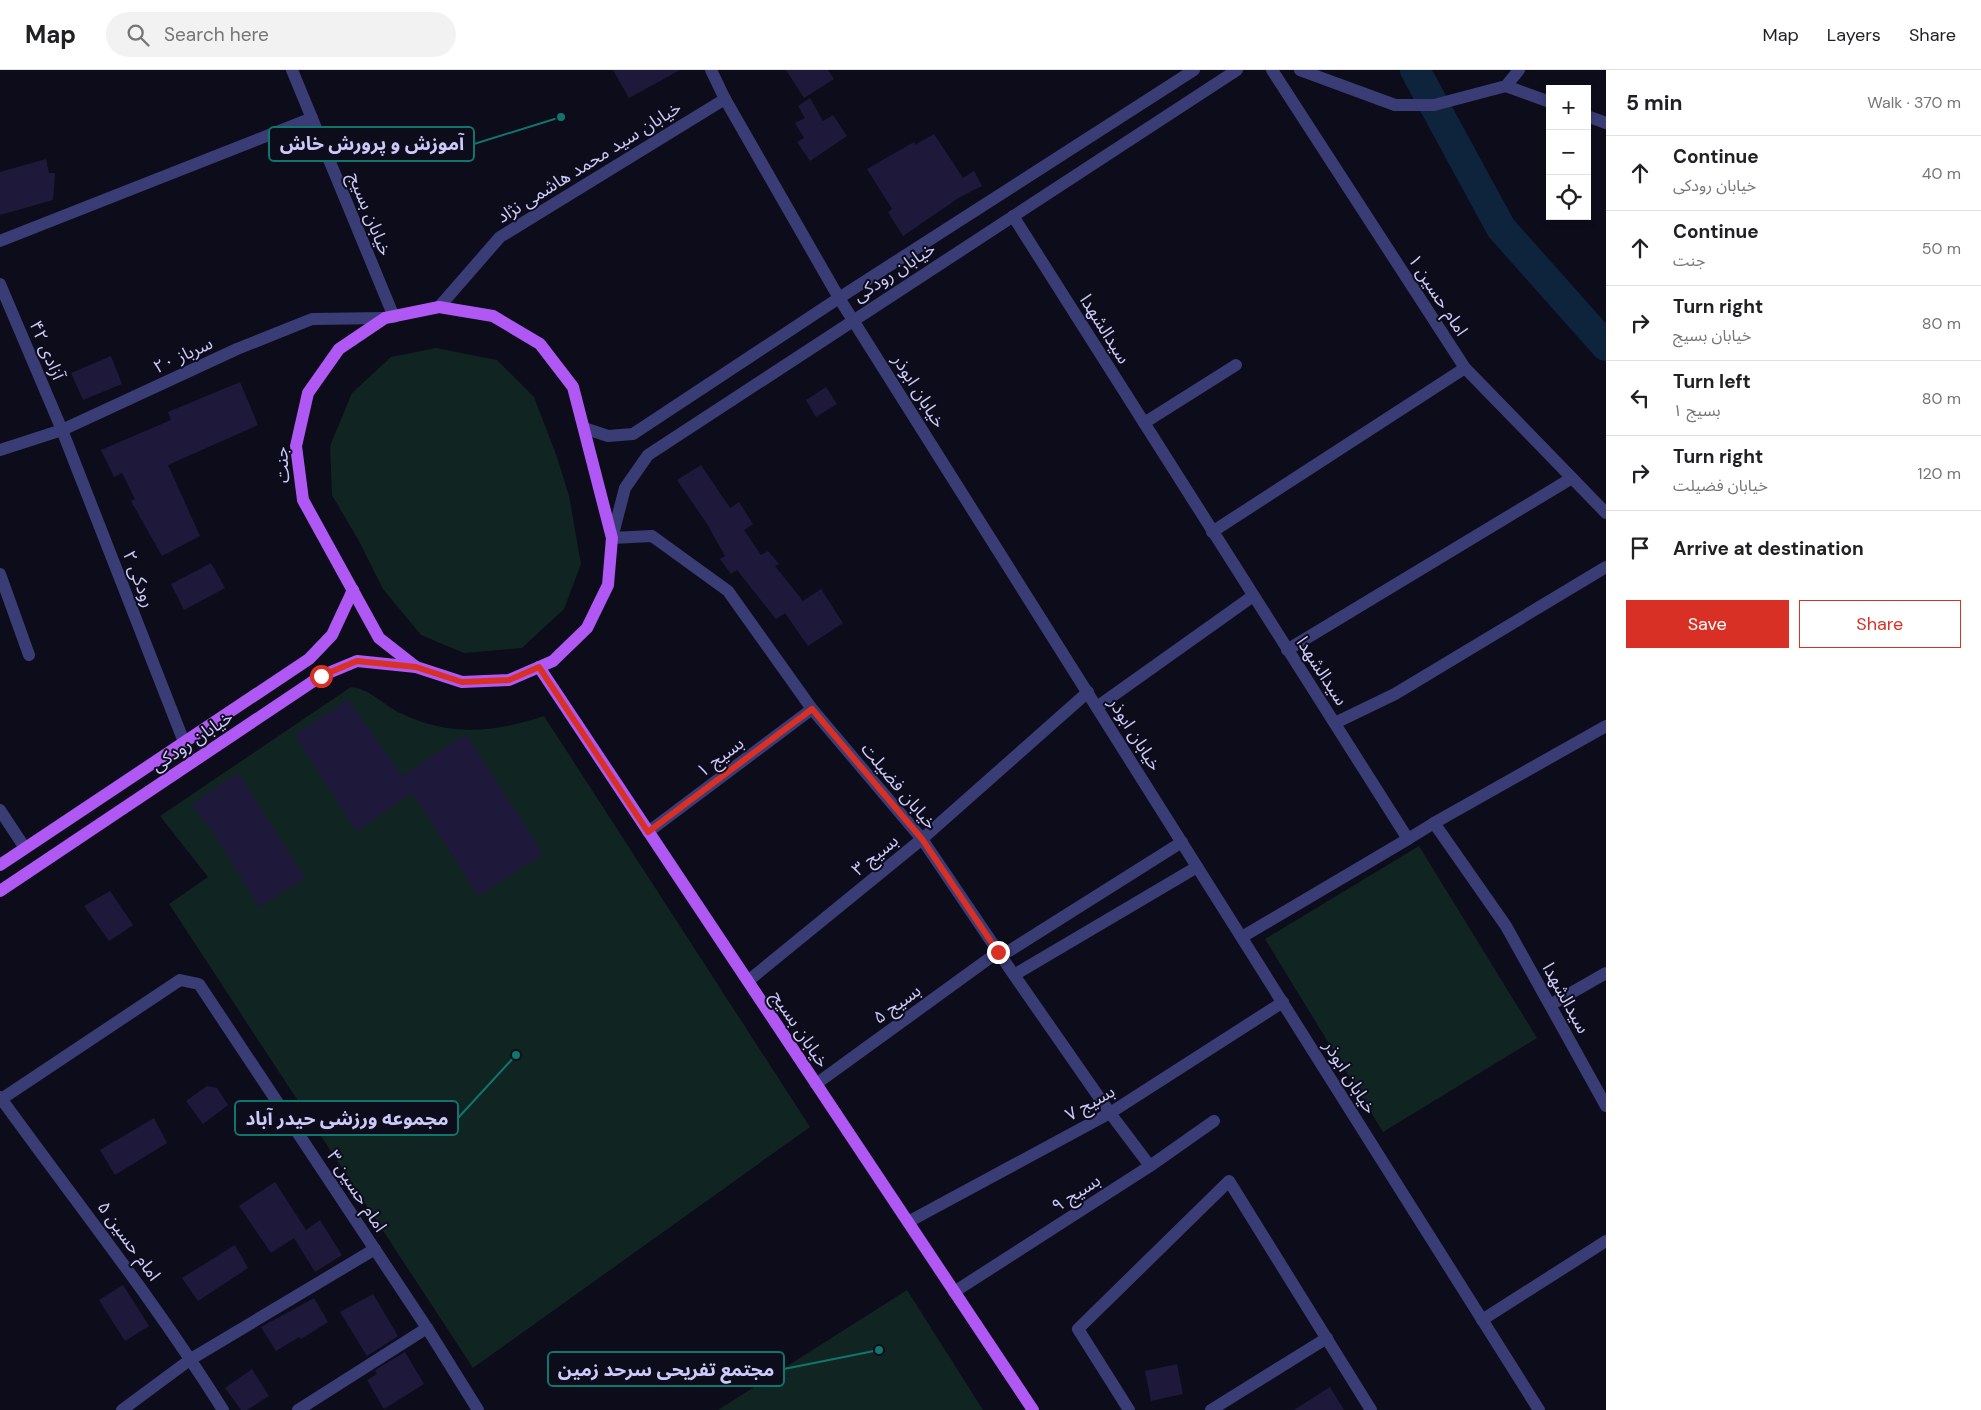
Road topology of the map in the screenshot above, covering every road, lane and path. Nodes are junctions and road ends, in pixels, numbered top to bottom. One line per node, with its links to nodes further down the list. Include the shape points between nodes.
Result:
1 (292, 70): 12 (street, خیابان بسیج)
2 (711, 70): 9 (street, خیابان ابوذر)
3 (1194, 70): 17 (street, خیابان رودکی)
4 (1237, 70): 14 (street, خیابان رودکی)
5 (1272, 70): 22 (street, امام حسین ۱)
6 (1300, 70): 8 (street, via 1396,105 1434,105)
7 (1519, 70): 8 (street)
8 (1506, 86): 10 (street)
9 (725, 99): 17 (street, خیابان ابوذر); 18 (street, خیابان سید محمد هاشمی نژاد, via 500,237)
10 (1546, 101)
11 (1591, 117): 13 (street)
12 (312, 118): 15 (street); 19 (street, خیابان بسیج)
13 (1606, 122)
14 (1013, 216): 20 (street, خیابان رودکی); 23 (street, سیدالشهدا)
15 (0, 241)
16 (0, 284): 25 (street, آزادی ۴۲)
17 (839, 298): 20 (street, خیابان ابوذر); 24 (street, خیابان رودکی, via 633,434 608,436)
18 (439, 307): 19 (main road, جنت); 24 (main road, جنت, via 493,316 540,344 574,387)
19 (389, 318): 25 (street, سرباز ۲۰, via 312,319 237,349); 33 (main road, جنت, via 339,348 308,393 296,446 303,500)
20 (853, 320): 30 (street, خیابان رودکی, via 648,456 625,488); 39 (street, خیابان ابوذر)
21 (1236, 365): 23 (street)
22 (1465, 368): 27 (street, امام حسین ۱); 29 (street)
23 (1144, 423): 29 (street, سیدالشهدا)
24 (584, 428): 30 (main road, جنت)
25 (62, 430): 26 (street, سرباز ۲۰); 44 (street, رودکی ۲)
26 (0, 450)
27 (1572, 478): 28 (street, امام حسین ۱); 35 (street)
28 (1606, 513)
29 (1212, 532): 34 (street, سیدالشهدا)
30 (612, 538): 38 (main road, جنت, via 608,585 587,628 553,661); 41 (street, خیابان فضیلت, via 652,536 728,591)
31 (1606, 567): 42 (street, via 1395,694)
32 (0, 574): 36 (street)
33 (353, 590): 37 (main road, جنت, via 379,638); 44 (main road, خیابان رودکی, via 332,635 309,659)
34 (1253, 596): 35 (street, سیدالشهدا); 40 (street)
35 (1287, 650): 42 (street, سیدالشهدا)
36 (29, 655)
37 (416, 667): 38 (main road, جنت, via 462,682 509,680); 54 (main road, خیابان رودکی, via 357,661 321,676)
38 (539, 667): 47 (main road, خیابان بسیج)
39 (1088, 692): 40 (street, خیابان ابوذر); 48 (street, بسیج ۳)
40 (1097, 707): 50 (street, خیابان ابوذر)
41 (812, 709): 47 (street, بسیج ۱); 48 (street, خیابان فضیلت)
42 (1335, 723): 49 (street, سیدالشهدا)
43 (1606, 726): 46 (street)
44 (184, 742): 51 (main road, خیابان رودکی)
45 (0, 810): 51 (street)
46 (1434, 824): 49 (street); 61 (street, سیدالشهدا, via 1506,926)
47 (648, 832): 59 (main road, خیابان بسیج)
48 (922, 839): 56 (street, خیابان فضیلت); 59 (street, بسیج ۳)
49 (1408, 839): 55 (street)
50 (1182, 842): 53 (street, خیابان ابوذر); 56 (street, بسیج ۵)
51 (25, 848): 52 (main road, خیابان رودکی)
52 (0, 865)
53 (1198, 867): 55 (street, خیابان ابوذر); 58 (street)
54 (0, 891)
55 (1242, 938): 60 (street, خیابان ابوذر)
56 (999, 954): 58 (street, خیابان فضیلت); 62 (street, بسیج ۵)
57 (1606, 973): 61 (street)
58 (1014, 975): 65 (street, خیابان فضیلت)
59 (748, 981): 62 (main road, خیابان بسیج)
60 (1283, 1002): 65 (street, بسیج ۷); 72 (street, خیابان ابوذر)
61 (1550, 1005): 64 (street, سیدالشهدا)
62 (816, 1084): 68 (main road, خیابان بسیج)
63 (1, 1099): 70 (street, امام حسین ۳, via 180,980 199,984); 75 (street, امام حسین ۵, via 122,1260)
64 (1606, 1106)
65 (1110, 1113): 67 (street, خیابان فضیلت); 68 (street, بسیج ۷)
66 (1214, 1120): 67 (street, بسیج ۹)
67 (1150, 1166): 71 (street, بسیج ۹)
68 (908, 1222): 71 (main road, خیابان بسیج)
69 (1606, 1241): 72 (street)
70 (374, 1249): 73 (street, امام حسین ۳); 75 (street)
71 (954, 1292): 80 (main road, خیابان بسیج)
72 (1482, 1320): 84 (street, خیابان ابوذر)
73 (427, 1328): 78 (street); 79 (street, امام حسین ۳)
74 (1326, 1338): 81 (street, via 1229,1181 1078,1329); 82 (street); 83 (street)
75 (191, 1359): 76 (street); 77 (street, امام حسین ۵)
76 (122, 1410)
77 (223, 1410)
78 (298, 1410)
79 (478, 1410)
80 (1033, 1410)
81 (1129, 1410)
82 (1211, 1410)
83 (1371, 1410)
84 (1539, 1410)

